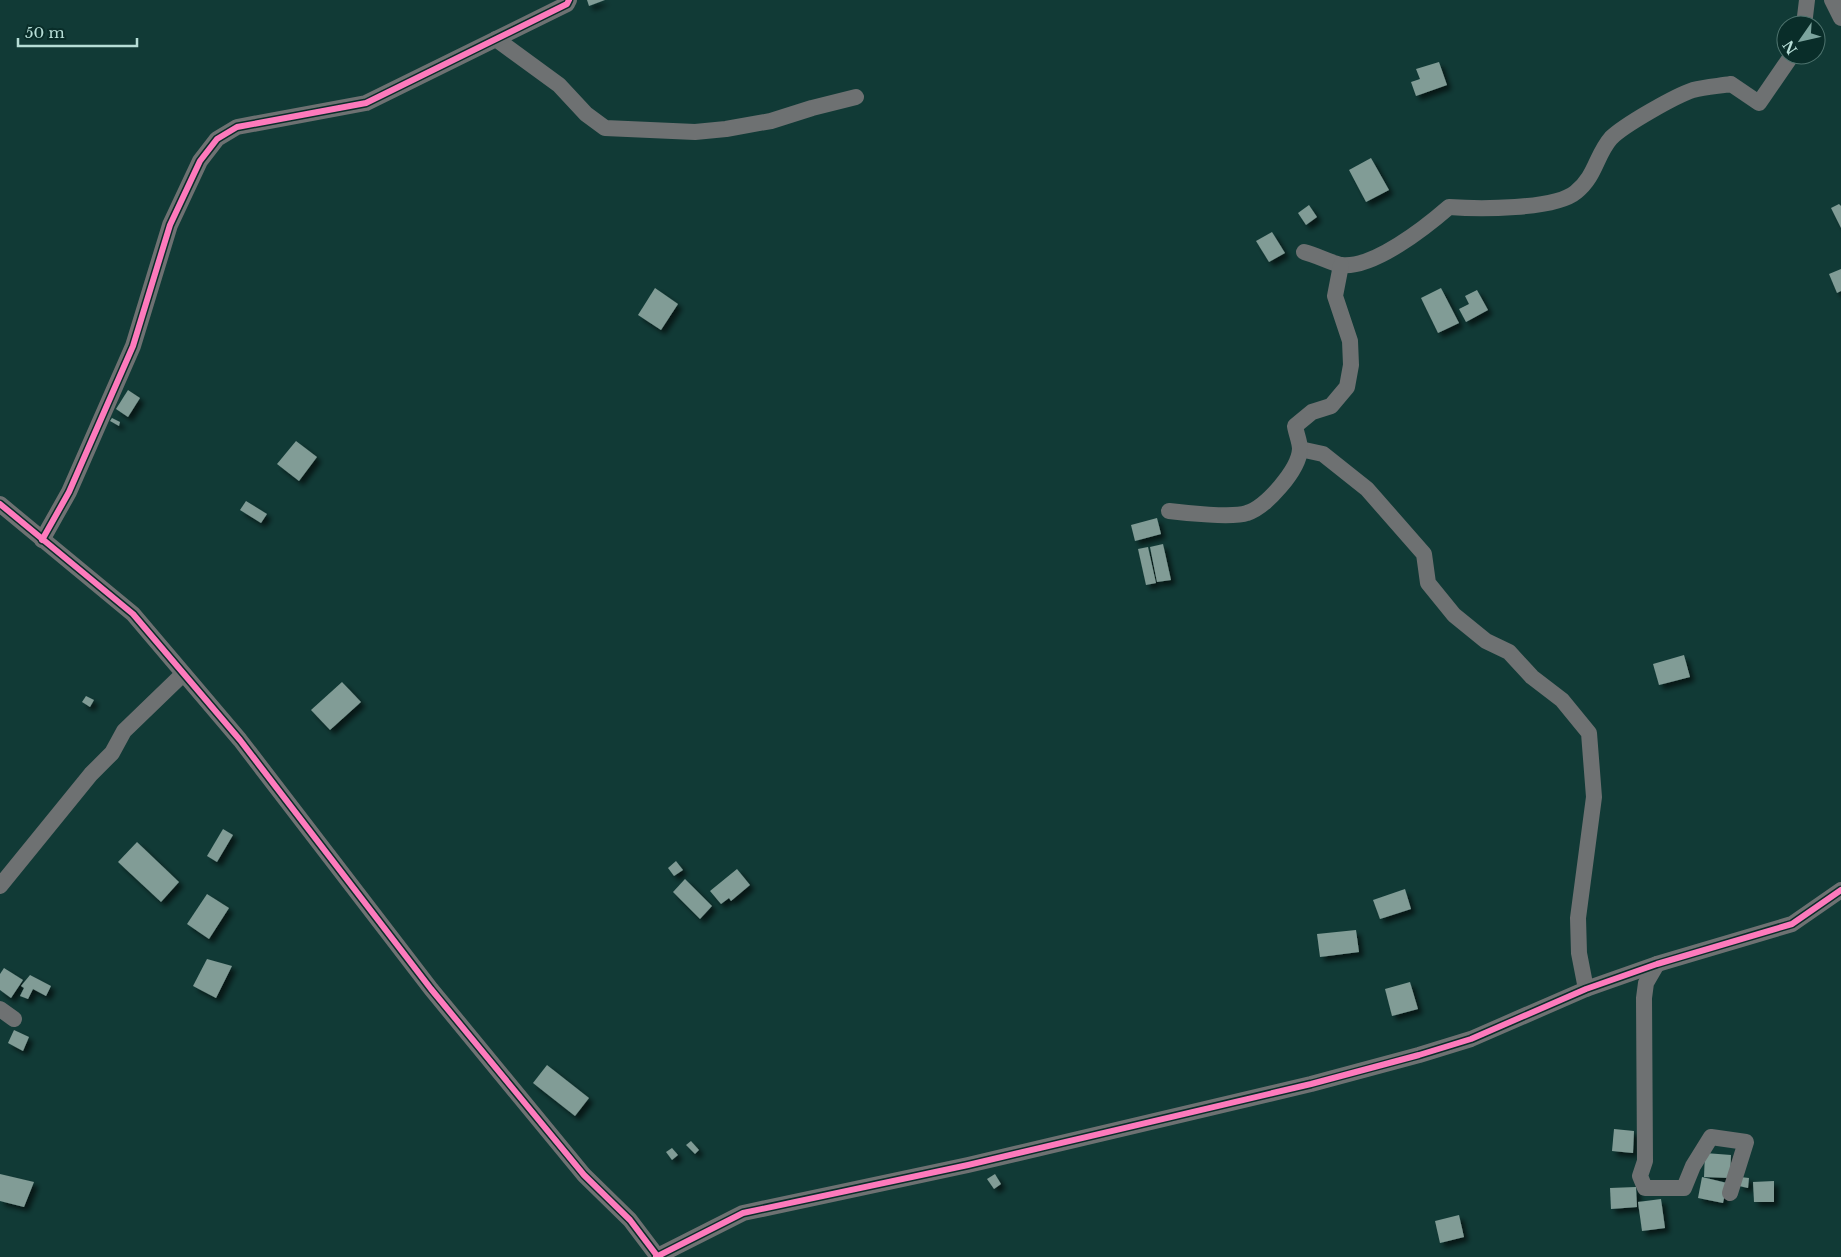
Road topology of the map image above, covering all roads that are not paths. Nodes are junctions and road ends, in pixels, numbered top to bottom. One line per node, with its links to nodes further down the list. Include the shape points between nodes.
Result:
1 (569, 0): 6 (street, via 567,4)
2 (1807, 0): 4 (street)
3 (1832, 0): 5 (street)
4 (1805, 15)
5 (1841, 18)
6 (496, 39): 8 (street, via 559,85 586,114 605,128 695,132 726,129 772,121); 14 (street, via 366,103 237,127 217,139 200,160 170,225 133,346 69,492)
7 (1785, 65): 10 (street, via 1759,103 1731,84 1693,90 1626,126 1611,139 1594,172 1575,193 1547,203 1517,207 1449,207 1432,223 1395,246 1363,262)
8 (856, 97)
9 (1304, 252): 10 (street)
10 (1341, 265): 11 (street, via 1335,296 1350,341 1347,387 1331,406 1312,412 1295,426)
11 (1300, 449): 13 (street, via 1289,476 1268,498 1247,513); 19 (street, via 1323,454 1367,489 1424,554 1428,583 1454,615 1486,641 1509,652 1562,700 1590,732 1594,797 1578,918 1579,954)
12 (0, 504): 14 (street)
13 (1169, 511)
14 (42, 540): 15 (street, via 133,614)
15 (183, 674): 16 (street, via 124,732 112,753 91,774); 23 (street, via 240,740 431,989 584,1175 630,1220)
16 (0, 886)
17 (1841, 890): 18 (street, via 1792,924)
18 (1657, 964): 19 (street); 22 (street, via 1646,983 1644,998 1645,1161 1640,1176 1645,1188 1684,1188 1711,1137 1746,1142)
19 (1586, 989): 23 (street, via 1471,1039 1312,1084 968,1166 743,1213)
20 (0, 1009): 21 (street)
21 (14, 1019)
22 (1730, 1193)
23 (657, 1257)

